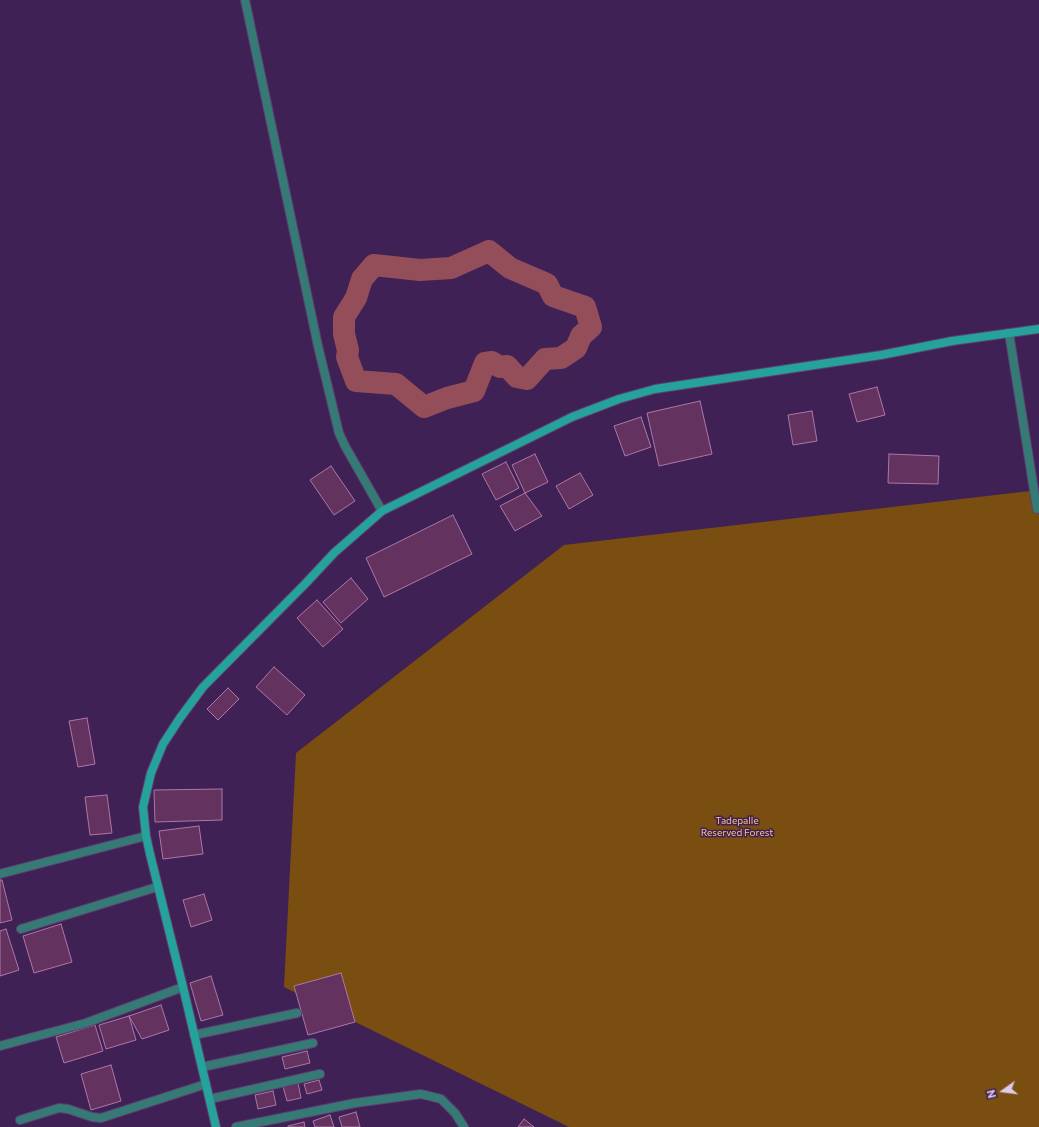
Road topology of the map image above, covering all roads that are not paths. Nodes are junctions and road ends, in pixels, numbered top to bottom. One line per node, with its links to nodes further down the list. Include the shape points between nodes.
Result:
1 (245, 0): 5 (street, via 318,346 339,433)
2 (1039, 329): 3 (street)
3 (1009, 333): 4 (street); 5 (street, via 655,389 619,399 572,417)
4 (1037, 509)
5 (382, 511): 6 (street, via 334,553 203,687 180,718 163,744 151,773 143,807)
6 (146, 836): 7 (street); 8 (street)
7 (0, 874)
8 (157, 887): 9 (street); 10 (street)
9 (21, 929)
10 (183, 987): 12 (street); 14 (street, via 86,1023)
11 (297, 1013): 12 (street)
12 (194, 1035): 15 (street)
13 (313, 1043): 15 (street)
14 (0, 1046)
15 (202, 1067): 17 (street)
16 (320, 1074): 18 (street)
17 (206, 1084): 18 (street); 19 (street, via 101,1118 59,1108)
18 (210, 1099): 20 (street)
19 (20, 1120)
20 (216, 1127)
21 (236, 1127): 22 (street, via 355,1103 421,1094 441,1099)
22 (464, 1127)

